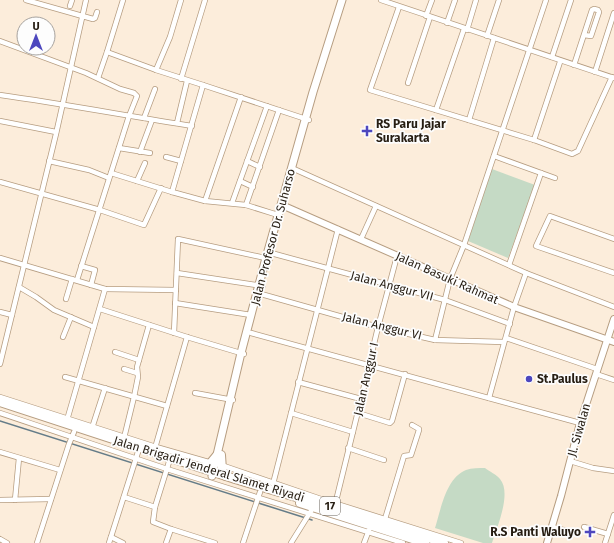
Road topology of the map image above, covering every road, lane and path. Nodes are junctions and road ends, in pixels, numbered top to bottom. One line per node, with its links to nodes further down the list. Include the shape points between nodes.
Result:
1 (26, 0): 20 (street)
2 (72, 0): 16 (street)
3 (86, 0): 20 (street)
4 (123, 0): 29 (street)
5 (181, 0): 34 (street, via 170,37)
6 (205, 0): 38 (street)
7 (342, 0): 51 (main road, Jalan Profesor Dr. Suharso)
8 (346, 0): 51 (main road, Jalan Profesor Dr. Suharso)
9 (381, 0): 17 (street)
10 (432, 0): 21 (street)
11 (455, 0): 22 (street)
12 (476, 0): 23 (street)
13 (499, 0): 25 (street)
14 (546, 0): 28 (street)
15 (571, 0): 30 (street)
16 (70, 6)
17 (399, 7): 21 (street); 48 (street, via 370,90)
18 (97, 12): 20 (street, via 94,19)
19 (614, 13): 35 (street)
20 (81, 15): 33 (street)
21 (428, 17): 22 (street); 40 (street)
22 (447, 23): 23 (street)
23 (466, 29): 25 (street); 48 (street)
24 (584, 35): 24 (street, via 592,10 594,8 599,12 591,36); 32 (street)
25 (487, 36): 26 (street)
26 (494, 38): 28 (street); 53 (street)
27 (0, 41): 33 (street)
28 (530, 49): 30 (street); 57 (street)
29 (107, 52): 34 (street); 36 (street)
30 (552, 57): 32 (street)
31 (560, 62): 59 (street)
32 (574, 65): 35 (street)
33 (70, 67): 36 (street); 45 (street)
34 (156, 70): 38 (street)
35 (595, 72): 37 (street)
36 (98, 78): 49 (street, via 136,94)
37 (614, 78): 59 (street, via 575,153)
38 (181, 79): 39 (street)
39 (187, 80): 41 (street); 55 (street)
40 (408, 83)
41 (203, 85): 44 (street); 56 (street)
42 (155, 89): 50 (street)
43 (0, 95): 45 (street)
44 (241, 97): 46 (street); 81 (street)
45 (62, 104): 49 (street); 58 (street)
46 (267, 106): 47 (street); 67 (street)
47 (279, 110): 51 (street); 69 (street)
48 (436, 110): 53 (street)
49 (129, 116): 50 (street); 60 (street)
50 (144, 118): 52 (street)
51 (307, 119): 70 (main road, Jalan Profesor Dr. Suharso); 84 (main road, Jalan Profesor Dr. Suharso)
52 (152, 120): 55 (street); 61 (street)
53 (469, 120): 57 (street)
54 (0, 121): 58 (street)
55 (177, 124): 56 (street)
56 (192, 126): 66 (street)
57 (502, 130): 59 (street); 63 (street)
58 (56, 132): 65 (street)
59 (534, 140)
60 (119, 148): 61 (street); 72 (street)
61 (140, 152): 62 (street)
62 (150, 153)
63 (494, 156): 71 (street); 91 (street)
64 (166, 157): 66 (street)
65 (49, 161): 72 (street); 80 (street)
66 (181, 161): 79 (street)
67 (247, 161): 69 (street); 75 (street)
68 (145, 163): 74 (street)
69 (260, 167): 77 (street)
70 (294, 169): 84 (main road, Jalan Profesor Dr. Suharso); 85 (street)
71 (541, 173): 73 (street); 95 (street)
72 (110, 175): 74 (street); 86 (street)
73 (555, 178)
74 (137, 181): 78 (street)
75 (240, 181): 77 (street); 82 (street)
76 (0, 182): 80 (street)
77 (253, 187): 83 (street)
78 (161, 188): 79 (street); 86 (street, via 144,225)
79 (172, 192): 81 (street)
80 (41, 194): 86 (street); 96 (street)
81 (206, 201): 82 (street)
82 (232, 203): 83 (street)
83 (246, 205): 87 (street)
84 (283, 205): 87 (main road, Jalan Profesor Dr. Suharso); 88 (street, Jalan Basuki Rahmat)
85 (376, 206): 89 (street); 91 (street)
86 (100, 210): 97 (street)
87 (280, 215): 93 (main road, Jalan Profesor Dr. Suharso)
88 (338, 229): 89 (street, Jalan Basuki Rahmat); 98 (street)
89 (361, 239): 92 (street, Jalan Basuki Rahmat)
90 (614, 239): 101 (street, via 550,216 536,246)
91 (464, 245): 95 (street); 102 (street)
92 (397, 256): 102 (street, Jalan Basuki Rahmat); 106 (street, Jalan Anggur I)
93 (269, 257): 98 (street, Jalan Anggur VII); 99 (street, Jalan Anggur VII, via 180,239 177,240); 105 (main road, Jalan Profesor Dr. Suharso)
94 (0, 258): 96 (street)
95 (509, 265): 100 (street)
96 (24, 266): 103 (street); 107 (street)
97 (81, 266): 103 (street); 104 (street, via 95,270)
98 (327, 269): 106 (street, Jalan Anggur VII); 117 (street)
99 (177, 273): 105 (street); 109 (street)
100 (526, 273): 114 (street); 115 (street)
101 (614, 273)
102 (450, 279): 112 (street); 114 (street, Jalan Basuki Rahmat)
103 (74, 280): 104 (street); 111 (street)
104 (91, 285): 108 (street)
105 (261, 286): 110 (main road, Jalan Profesor Dr. Suharso); 119 (main road, Jalan Profesor Dr. Suharso)
106 (388, 286): 112 (street, Jalan Anggur VII); 126 (street, Jalan Anggur I)
107 (19, 287): 120 (street); 121 (street, via 54,310)
108 (105, 289): 109 (street); 116 (street)
109 (176, 290): 113 (street)
110 (261, 294): 117 (street, Jalan Anggur VI); 127 (main road, Jalan Profesor Dr. Suharso)
111 (66, 299)
112 (445, 300): 123 (street, Jalan Anggur VII); 132 (street)
113 (175, 303): 119 (street); 128 (street)
114 (514, 307): 123 (street); 131 (street, Jalan Basuki Rahmat)
115 (614, 307)
116 (100, 309): 124 (street); 125 (street)
117 (317, 309): 126 (street, Jalan Anggur VI); 135 (street)
118 (0, 312): 120 (street)
119 (251, 315): 137 (main road, Jalan Profesor Dr. Suharso)
120 (12, 316): 138 (street)
121 (71, 317): 125 (street); 129 (street)
122 (614, 319): 131 (street, Jl. Siwalan)
123 (510, 324): 133 (street)
124 (149, 325): 128 (street); 139 (street)
125 (94, 327): 147 (street)
126 (378, 327): 132 (street, Jalan Anggur VI); 141 (street, Jalan Anggur I)
127 (251, 332): 135 (street); 137 (main road, Jalan Profesor Dr. Suharso)
128 (174, 333): 130 (street)
129 (63, 337)
130 (186, 337): 137 (street); 159 (street)
131 (607, 339): 134 (street, Jalan Basuki Rahmat); 143 (street, Jl. Siwalan)
132 (435, 340): 133 (street, Jalan Anggur VI)
133 (505, 340): 143 (street, Jalan Anggur VI); 154 (street)
134 (614, 342)
135 (307, 348): 141 (street); 149 (street)
136 (115, 352): 139 (street)
137 (243, 354): 155 (main road, Jalan Profesor Dr. Suharso)
138 (1, 359): 140 (street)
139 (139, 360): 144 (street)
140 (0, 364)
141 (369, 364): 145 (street); 156 (street, Jalan Anggur I)
142 (124, 369): 144 (street)
143 (597, 372): 148 (street, Jalan Anggur VI); 167 (street, Jl. Siwalan)
144 (137, 373): 153 (street)
145 (405, 374): 154 (street); 164 (street, via 390,423)
146 (65, 377): 147 (street)
147 (77, 380): 150 (street); 166 (street)
148 (614, 380)
149 (298, 382): 156 (street); 163 (street)
150 (105, 388): 153 (street); 169 (street)
151 (195, 393): 155 (street)
152 (0, 396): 158 (street)
153 (134, 397): 159 (street); 172 (street)
154 (489, 398): 167 (street)
155 (232, 400): 176 (main road, Jalan Profesor Dr. Suharso)
156 (362, 400): 164 (street, Jalan Anggur I)
157 (0, 402): 158 (highway, 17)
158 (20, 406): 166 (highway, 17)
159 (167, 406): 174 (street)
160 (0, 408): 162 (highway, 17)
161 (0, 413): 162 (street)
162 (9, 413): 165 (highway, 17)
163 (290, 413): 170 (street); 185 (street)
164 (358, 413): 170 (street, Jalan Anggur I)
165 (28, 420): 166 (highway, 17); 171 (street)
166 (65, 423): 169 (highway, Jalan Brigadir Jenderal Slamet Riyadi / 17); 171 (highway, Jalan Brigadir Jenderal Slamet Riyadi / 17)
167 (580, 423): 180 (street, Jl. Siwalan)
168 (412, 425): 195 (street, via 419,430 411,455 404,456)
169 (92, 429): 172 (highway, Jalan Brigadir Jenderal Slamet Riyadi / 17)
170 (353, 432): 173 (street, Jalan Anggur I)
171 (73, 436): 178 (highway, Jalan Brigadir Jenderal Slamet Riyadi / 17); 182 (street)
172 (123, 439): 174 (highway, Jalan Brigadir Jenderal Slamet Riyadi / 17)
173 (348, 448): 179 (street); 193 (street, Jalan Anggur I)
174 (155, 450): 181 (street); 181 (highway, Jalan Brigadir Jenderal Slamet Riyadi / 17, via 200,467)
175 (0, 452): 177 (street)
176 (219, 454): 181 (highway)
177 (19, 458): 182 (street); 190 (street)
178 (136, 460): 183 (highway, Jalan Brigadir Jenderal Slamet Riyadi / 17); 186 (street)
179 (384, 460)
180 (570, 461): 184 (street); 196 (street, Jl. Siwalan)
181 (216, 469): 183 (highway, Jalan Brigadir Jenderal Slamet Riyadi / 17); 185 (street); 185 (highway, Jalan Brigadir Jenderal Slamet Riyadi / 17, via 226,476); 188 (highway, Jalan Brigadir Jenderal Slamet Riyadi / 17)
182 (60, 470): 187 (street)
183 (166, 470): 188 (street); 191 (street)
184 (614, 471)
185 (272, 486): 192 (highway, Jalan Brigadir Jenderal Slamet Riyadi / 17)
186 (124, 497): 191 (street); 202 (street)
187 (51, 499): 190 (street); 207 (street)
188 (258, 499): 192 (highway, Jalan Brigadir Jenderal Slamet Riyadi / 17); 212 (street)
189 (0, 500): 190 (street)
190 (15, 500)
191 (155, 507): 198 (street, via 153,522)
192 (312, 510): 193 (highway, Jalan Brigadir Jenderal Slamet Riyadi / 17); 193 (highway, Jalan Brigadir Jenderal Slamet Riyadi / 17, via 326,503); 213 (street)
193 (337, 510): 195 (street); 199 (highway, Jalan Brigadir Jenderal Slamet Riyadi / 17); 216 (highway, Jalan Brigadir Jenderal Slamet Riyadi / 17)
194 (614, 515): 201 (street)
195 (385, 519): 217 (street)
196 (552, 527): 200 (street); 218 (street, Jl. Siwalan)
197 (584, 527): 201 (street)
198 (171, 529): 210 (street); 211 (street)
199 (369, 531): 204 (highway, Jalan Brigadir Jenderal Slamet Riyadi / 17); 205 (street); 214 (street)
200 (567, 531)
201 (608, 534): 219 (street)
202 (111, 538): 208 (street); 209 (street)
203 (0, 539): 206 (street)
204 (413, 541): 215 (highway, Jalan Brigadir Jenderal Slamet Riyadi / 17)
205 (364, 542)
206 (7, 543)
207 (37, 543)
208 (109, 543)
209 (123, 543)
210 (166, 543)
211 (215, 543)
212 (243, 543)
213 (291, 543)
214 (403, 543)
215 (425, 543)
216 (444, 543)
217 (461, 543)
218 (547, 543)
219 (604, 543)

